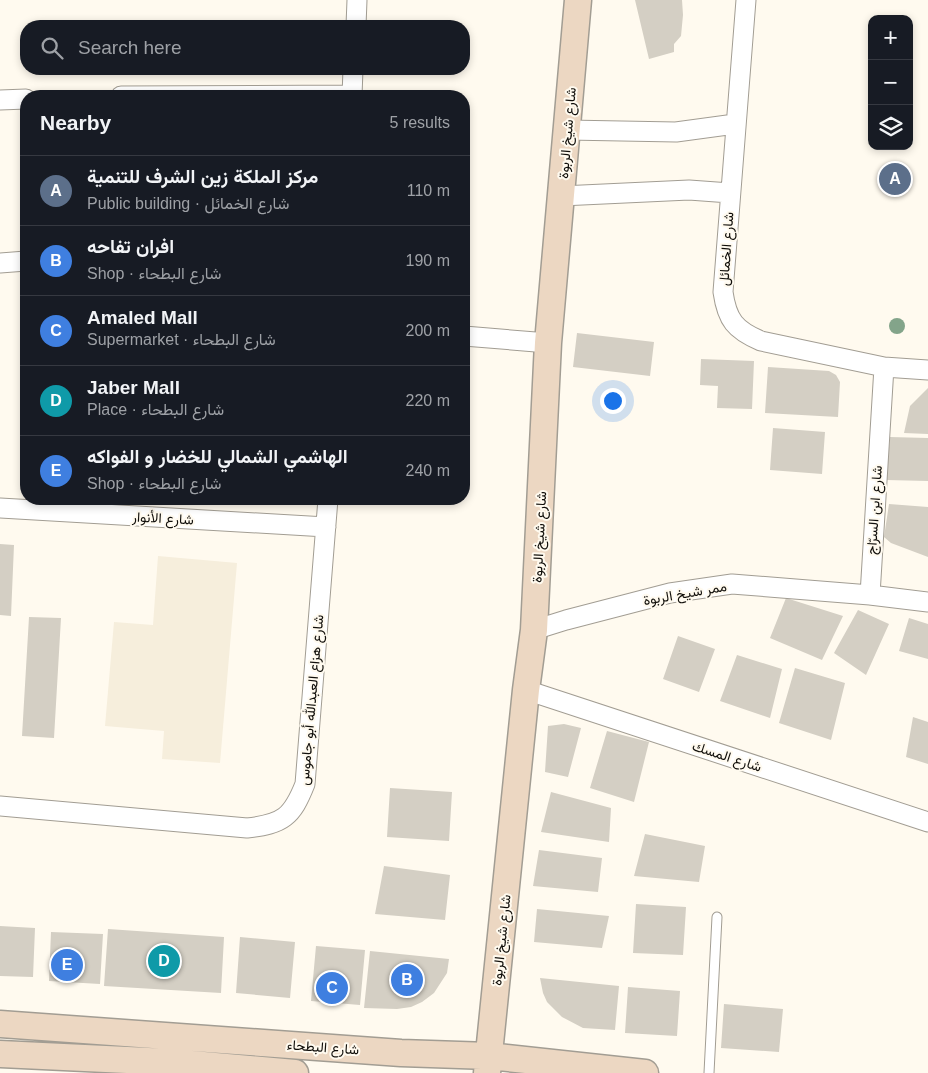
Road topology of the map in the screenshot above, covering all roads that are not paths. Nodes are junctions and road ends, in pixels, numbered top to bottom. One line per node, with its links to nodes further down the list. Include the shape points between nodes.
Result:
1 (357, 0): 4 (street)
2 (578, 0): 10 (street, شارع شيخ الربوة)
3 (746, 0): 9 (street, شارع الخمائل)
4 (356, 20)
5 (353, 75): 6 (street)
6 (352, 90)
7 (20, 99): 8 (street)
8 (0, 100)
9 (735, 124): 10 (street, via 676,132); 11 (street, شارع الخمائل)
10 (567, 130): 12 (street, شارع شيخ الربوة)
11 (730, 193): 12 (street, via 689,190); 17 (street, شارع الخمائل, via 723,292 732,321 746,335 761,341)
12 (561, 196): 16 (street, شارع شيخ الربوة)
13 (20, 261): 14 (street)
14 (0, 263)
15 (470, 336): 16 (street)
16 (548, 343): 25 (street, شارع شيخ الربوة)
17 (884, 367): 18 (street, شارع الخمائل); 23 (street, شارع ابن السرّاج)
18 (928, 370)
19 (328, 505): 22 (street, شارع هزاع العبدالله أبو جاموس)
20 (118, 507): 21 (street, شارع الأنوار); 22 (street, شارع الأنوار)
21 (0, 508)
22 (326, 527): 27 (street, شارع هزاع العبدالله أبو جاموس, via 305,784 298,803 287,816 268,825 247,828)
23 (870, 595): 24 (street); 25 (street, ممر شيخ الربوة, via 732,584 670,593)
24 (928, 602)
25 (534, 630): 26 (street, شارع شيخ الربوة)
26 (526, 690): 28 (street, شارع المسك); 32 (street, شارع شيخ الربوة)
27 (0, 806)
28 (928, 822)
29 (717, 917): 36 (lane)
30 (0, 1024): 32 (street, شارع البطحاء, via 401,1053)
31 (0, 1054): 33 (street, شارع البطحاء)
32 (488, 1065): 35 (street, شارع البطحاء)
33 (169, 1068): 34 (street, شارع البطحاء)
34 (295, 1073)
35 (645, 1073)
36 (709, 1073)

